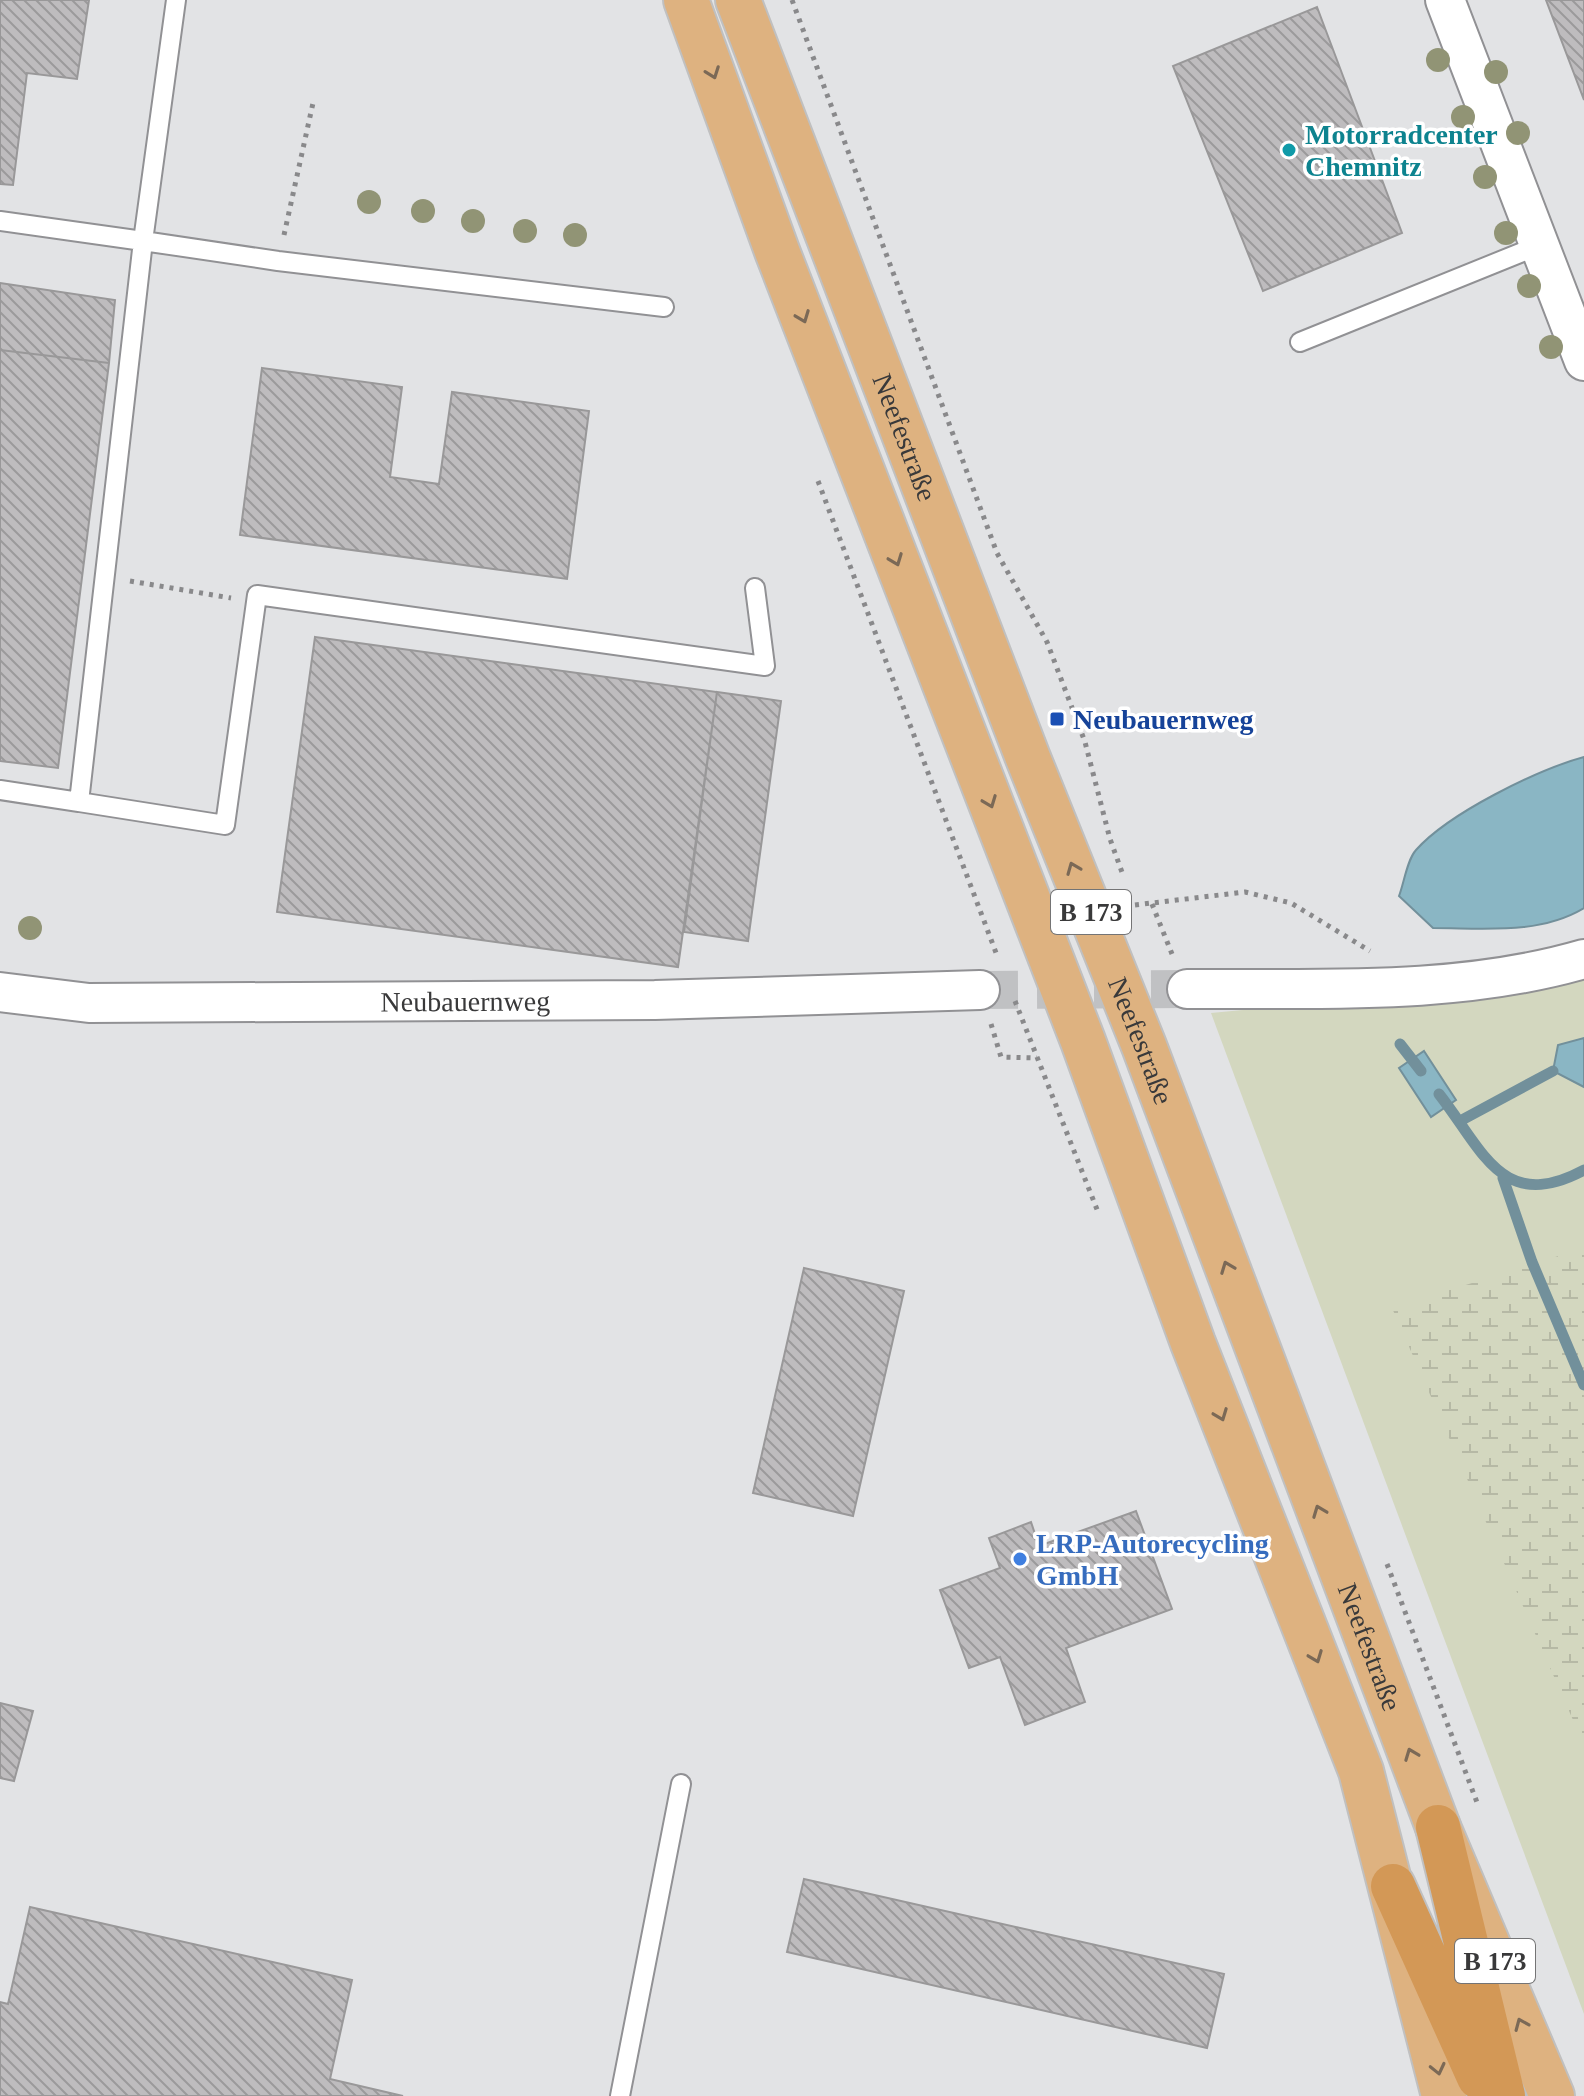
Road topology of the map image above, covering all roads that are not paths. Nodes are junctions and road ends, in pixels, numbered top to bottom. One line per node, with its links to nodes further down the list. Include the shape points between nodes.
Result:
1 (176, 0): 6 (lane)
2 (686, 0): 20 (main road, Neefestraße / B 173, one-way to 20, via 1193,1343 1361,1771)
3 (738, 0): 19 (main road, Neefestraße / B 173, one-way to 3, via 1144,1046)
4 (1445, 0): 7 (street)
5 (0, 221): 6 (lane)
6 (143, 241): 8 (lane); 13 (lane)
7 (1540, 245): 9 (lane); 10 (street)
8 (664, 307)
9 (1300, 342)
10 (1584, 361)
11 (755, 588): 13 (lane, via 765,666 257,595 225,825)
12 (0, 790): 13 (lane)
13 (79, 802)
14 (1584, 959): 15 (street, via 1541,972 1401,986)
15 (1187, 989)
16 (980, 990): 17 (street, Neubauernweg, via 655,1000 104,1003)
17 (0, 992)
18 (681, 1784): 21 (lane)
19 (1438, 1827): 24 (highway, Neefestraße / B 173); 25 (main road, B 173, one-way to 19)
20 (1393, 1886): 22 (main road, Neefestraße, one-way to 22); 23 (highway, Neefestraße / B 173)
21 (620, 2096)
22 (1444, 2096)
23 (1488, 2096)
24 (1503, 2096)
25 (1552, 2096)

